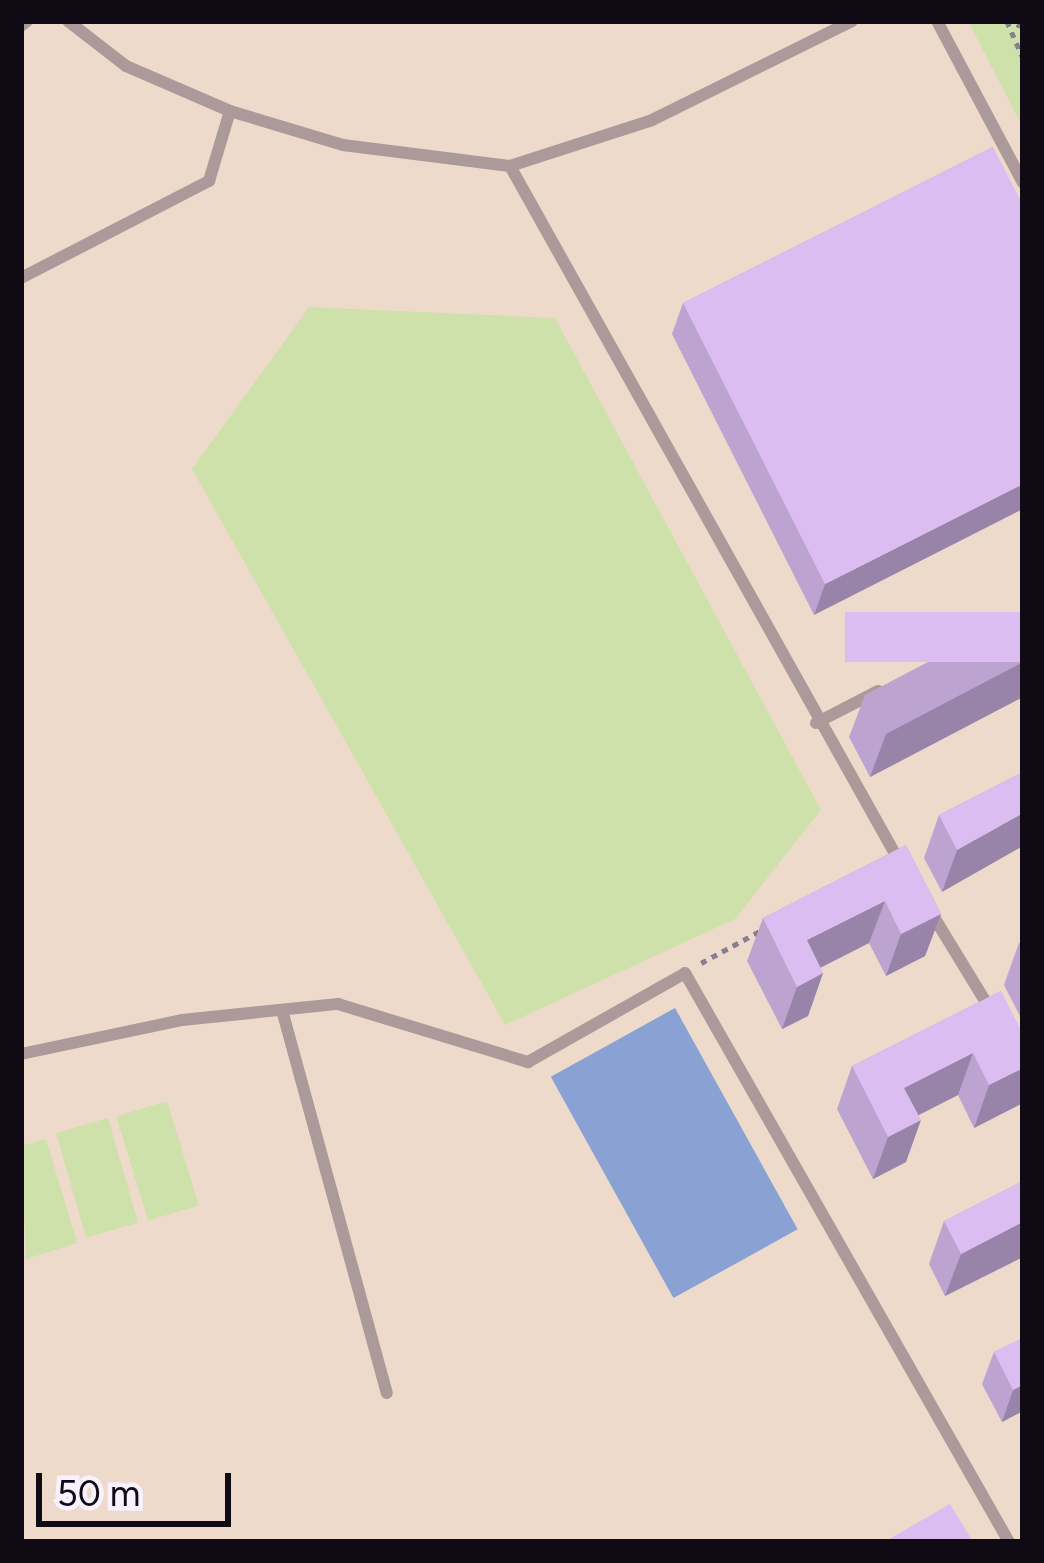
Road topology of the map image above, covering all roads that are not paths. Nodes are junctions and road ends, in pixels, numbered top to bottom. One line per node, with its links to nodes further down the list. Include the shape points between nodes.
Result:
1 (68, 21): 4 (lane, via 126,67)
2 (852, 21): 5 (lane, via 652,119)
3 (938, 21): 6 (lane)
4 (230, 111): 5 (lane, via 344,145); 7 (lane, via 209,181)
5 (510, 166): 9 (lane)
6 (1023, 183)
7 (21, 278)
8 (898, 681): 9 (lane)
9 (816, 723): 10 (lane)
10 (908, 875)
11 (920, 894): 13 (lane)
12 (282, 1010): 14 (lane); 15 (lane); 16 (lane, via 338,1004 528,1062 685,973)
13 (1001, 1027)
14 (21, 1054)
15 (387, 1393)
16 (1009, 1542)

